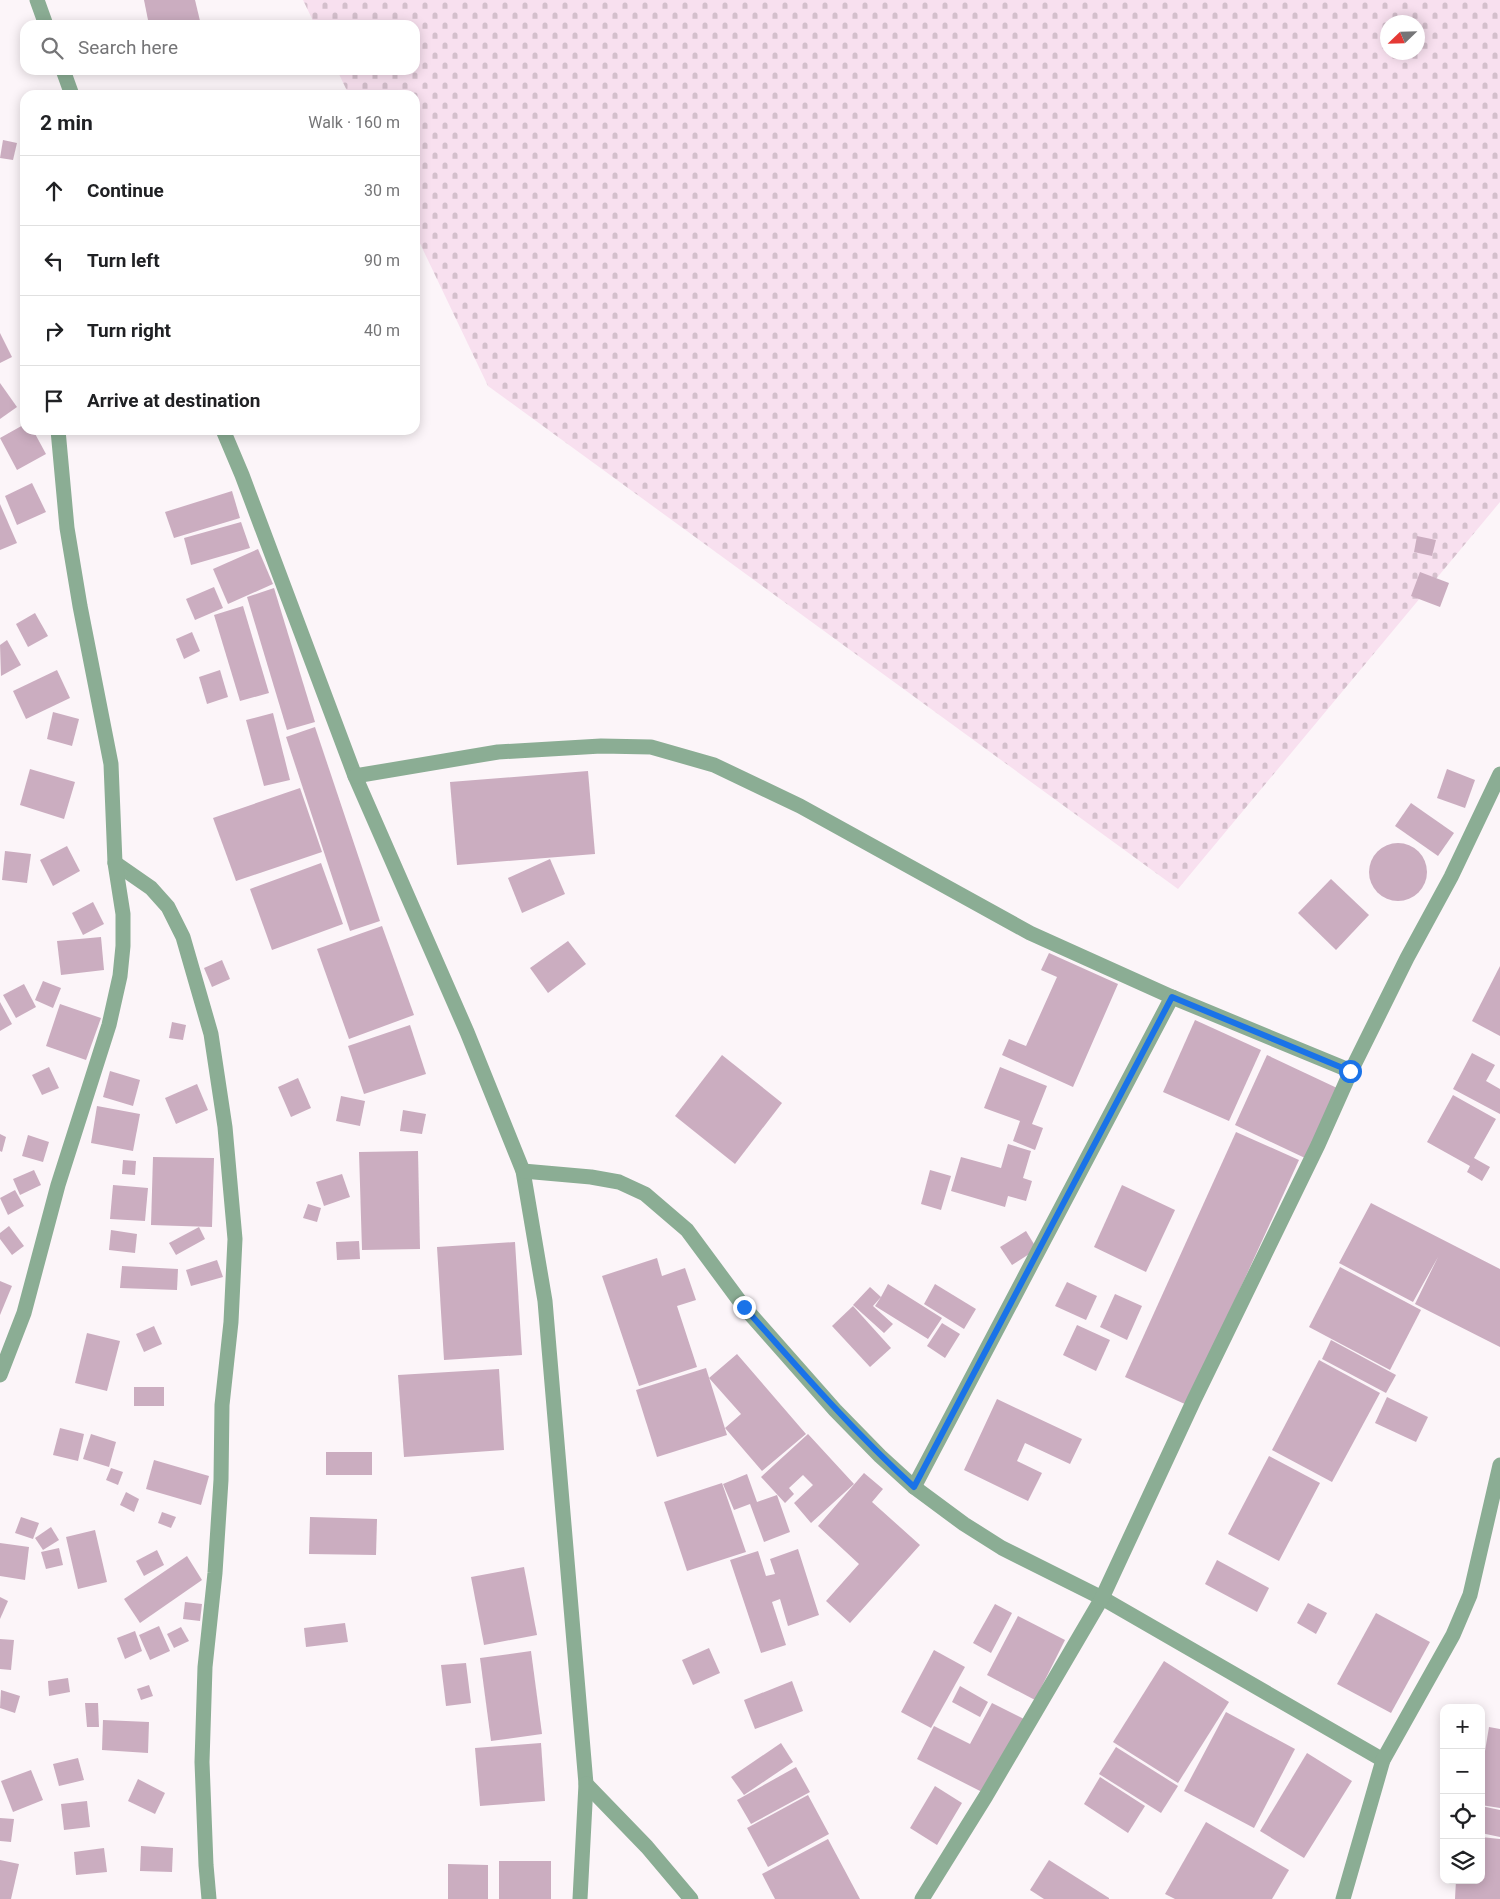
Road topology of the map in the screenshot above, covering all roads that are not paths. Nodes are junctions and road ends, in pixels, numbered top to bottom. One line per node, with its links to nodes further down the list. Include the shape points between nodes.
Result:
1 (37, 0): 2 (street)
2 (44, 20)
3 (65, 75): 4 (street)
4 (70, 90)
5 (58, 435): 9 (street, via 67,528 110,764)
6 (225, 435): 8 (street)
7 (1500, 774): 11 (street, via 1451,877)
8 (356, 776): 10 (street, via 498,752 601,746 669,752 714,765 800,806 1030,933); 12 (street, via 427,937)
9 (115, 863): 13 (street, via 123,914 123,946 110,1025 58,1185 24,1313); 19 (street, via 151,888 168,907 183,937 211,1034 225,1127 235,1239 222,1405 221,1480 202,1762)
10 (1172, 997): 11 (street); 15 (street)
11 (1350, 1071): 16 (street, via 1318,1146)
12 (523, 1171): 15 (street, via 619,1182 644,1194 686,1230 744,1307 835,1410); 18 (street, via 544,1301)
13 (0, 1375)
14 (1500, 1465): 17 (street, via 1470,1595 1453,1635)
15 (914, 1487): 16 (street, via 1002,1548)
16 (1102, 1598): 17 (street); 22 (street)
17 (1384, 1760): 23 (street)
18 (586, 1784): 20 (street); 21 (street)
19 (209, 1899)
20 (580, 1899)
21 (692, 1899)
22 (922, 1899)
23 (1342, 1899)

